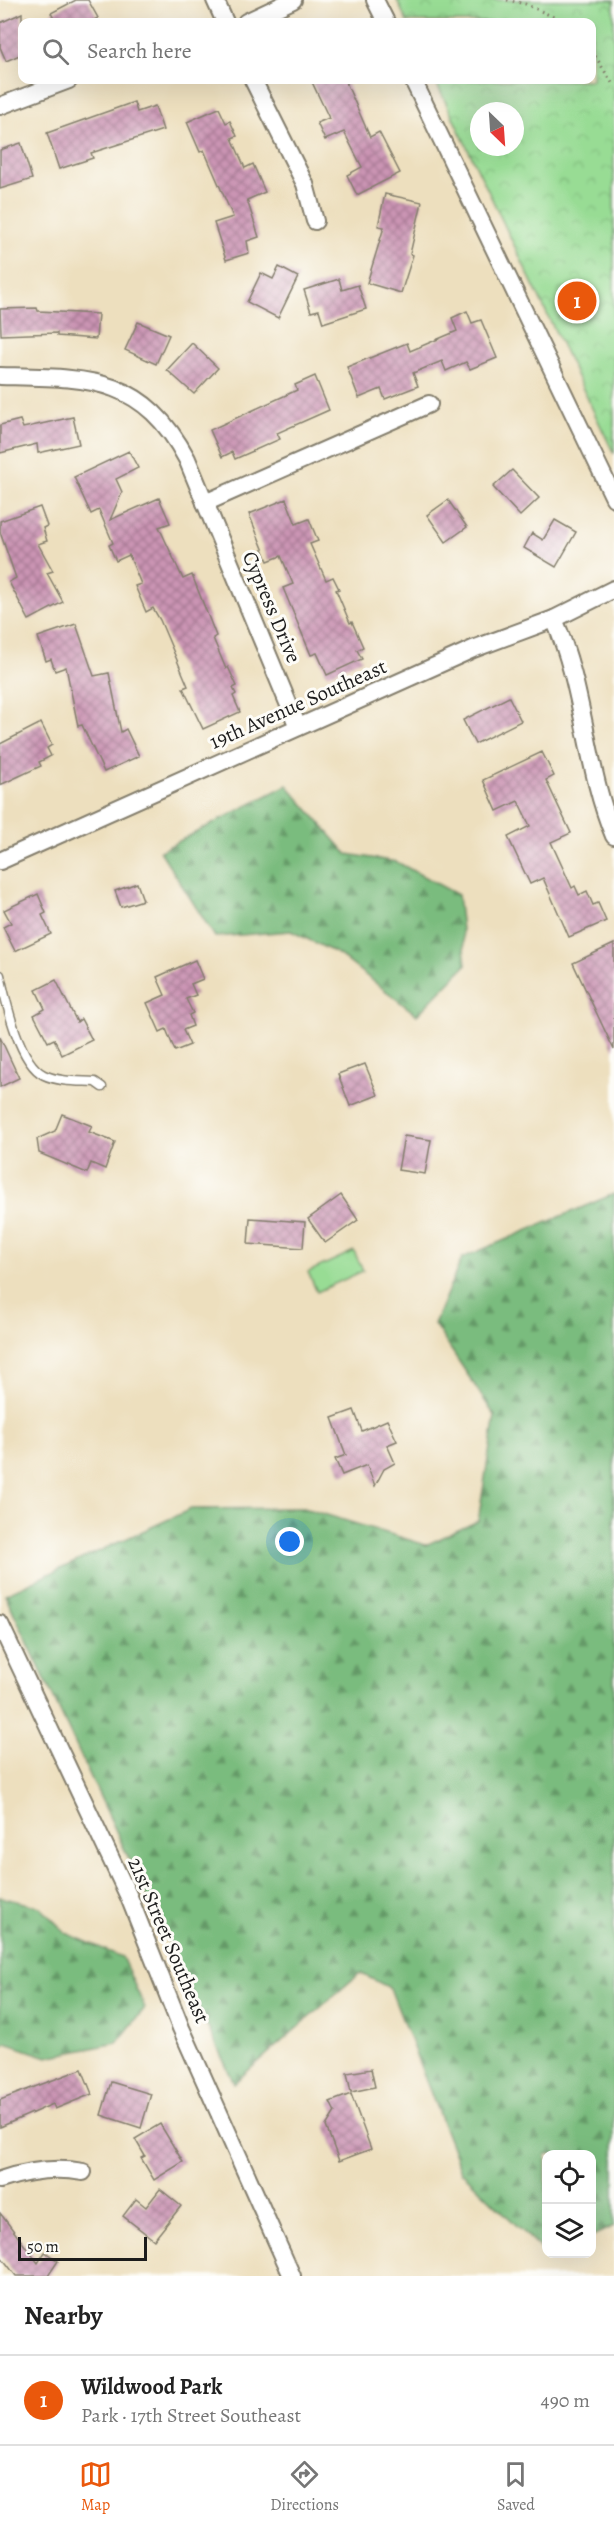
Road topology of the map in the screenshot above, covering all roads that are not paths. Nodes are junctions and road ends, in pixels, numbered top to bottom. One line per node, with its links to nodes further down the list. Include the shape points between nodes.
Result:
1 (215, 0): 4 (street)
2 (293, 0): 5 (street)
3 (375, 0): 6 (street)
4 (223, 18)
5 (255, 18)
6 (384, 18)
7 (58, 84): 10 (street)
8 (255, 84): 11 (street, via 305,184)
9 (415, 84): 14 (street)
10 (0, 105)
11 (315, 220)
12 (0, 376): 15 (street, Cypress Drive, via 90,380 139,400 158,416 177,442)
13 (429, 404): 15 (street)
14 (614, 498)
15 (205, 503): 18 (street, Cypress Drive)
16 (614, 589): 17 (street, 19th Avenue Southeast)
17 (554, 619): 18 (street, 19th Avenue Southeast, via 474,649); 19 (street, via 572,663)
18 (298, 727): 20 (street, 19th Avenue Southeast)
19 (614, 836)
20 (0, 861)
21 (0, 975): 22 (lane, via 13,1023 32,1066 45,1076 95,1082)
22 (102, 1087)
23 (0, 1624): 26 (street, 21st Street Southeast, via 129,1897 181,2028)
24 (83, 2172): 25 (street, via 27,2172)
25 (0, 2180)
26 (292, 2276)

